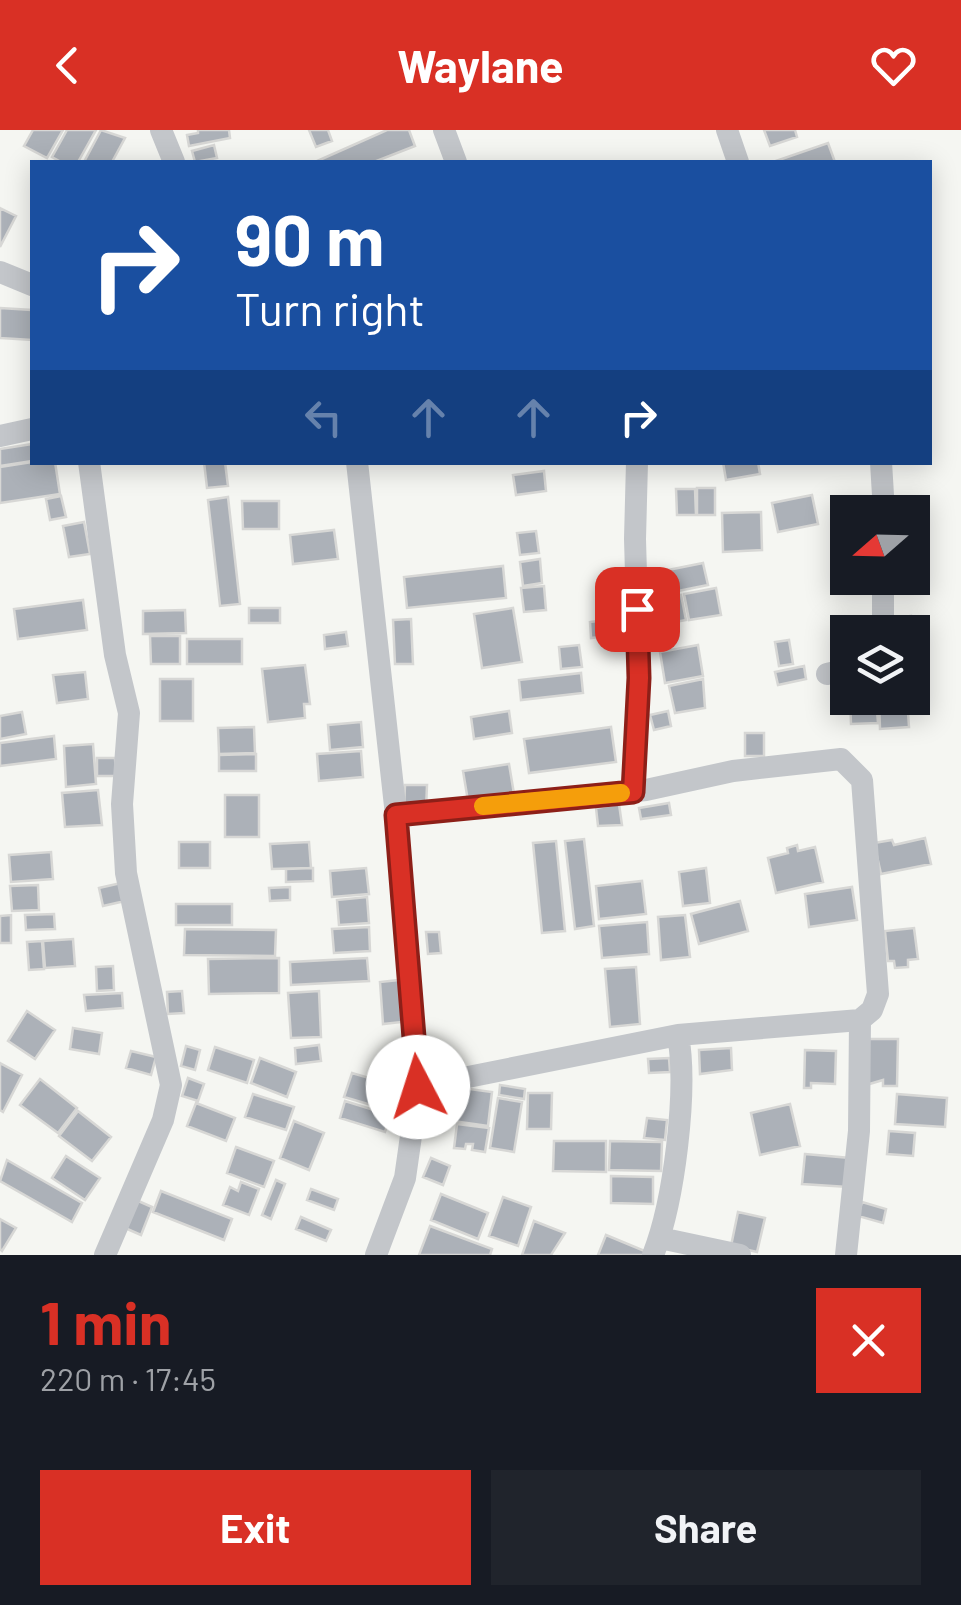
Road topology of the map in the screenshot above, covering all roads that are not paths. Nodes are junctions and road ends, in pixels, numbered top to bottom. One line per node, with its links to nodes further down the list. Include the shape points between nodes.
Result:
1 (160, 130): 4 (street)
2 (444, 130): 5 (street)
3 (728, 130): 6 (street)
4 (173, 160)
5 (455, 160)
6 (737, 160)
7 (0, 272): 8 (street)
8 (30, 283)
9 (30, 430): 10 (street)
10 (0, 436)
11 (89, 465): 22 (street, via 129,713 122,804 126,873 171,1085)
12 (358, 465): 17 (street)
13 (637, 465): 16 (street)
14 (881, 465): 15 (street)
15 (883, 495)
16 (633, 792): 17 (street); 18 (street, via 841,759 853,767 862,780 878,994)
17 (396, 815): 20 (street)
18 (860, 1020): 19 (street); 25 (street)
19 (678, 1035): 20 (street); 21 (street, via 674,1151)
20 (418, 1087): 23 (street, via 405,1178)
21 (657, 1246): 24 (street)
22 (105, 1255)
23 (376, 1255)
24 (740, 1255)
25 (846, 1255)

